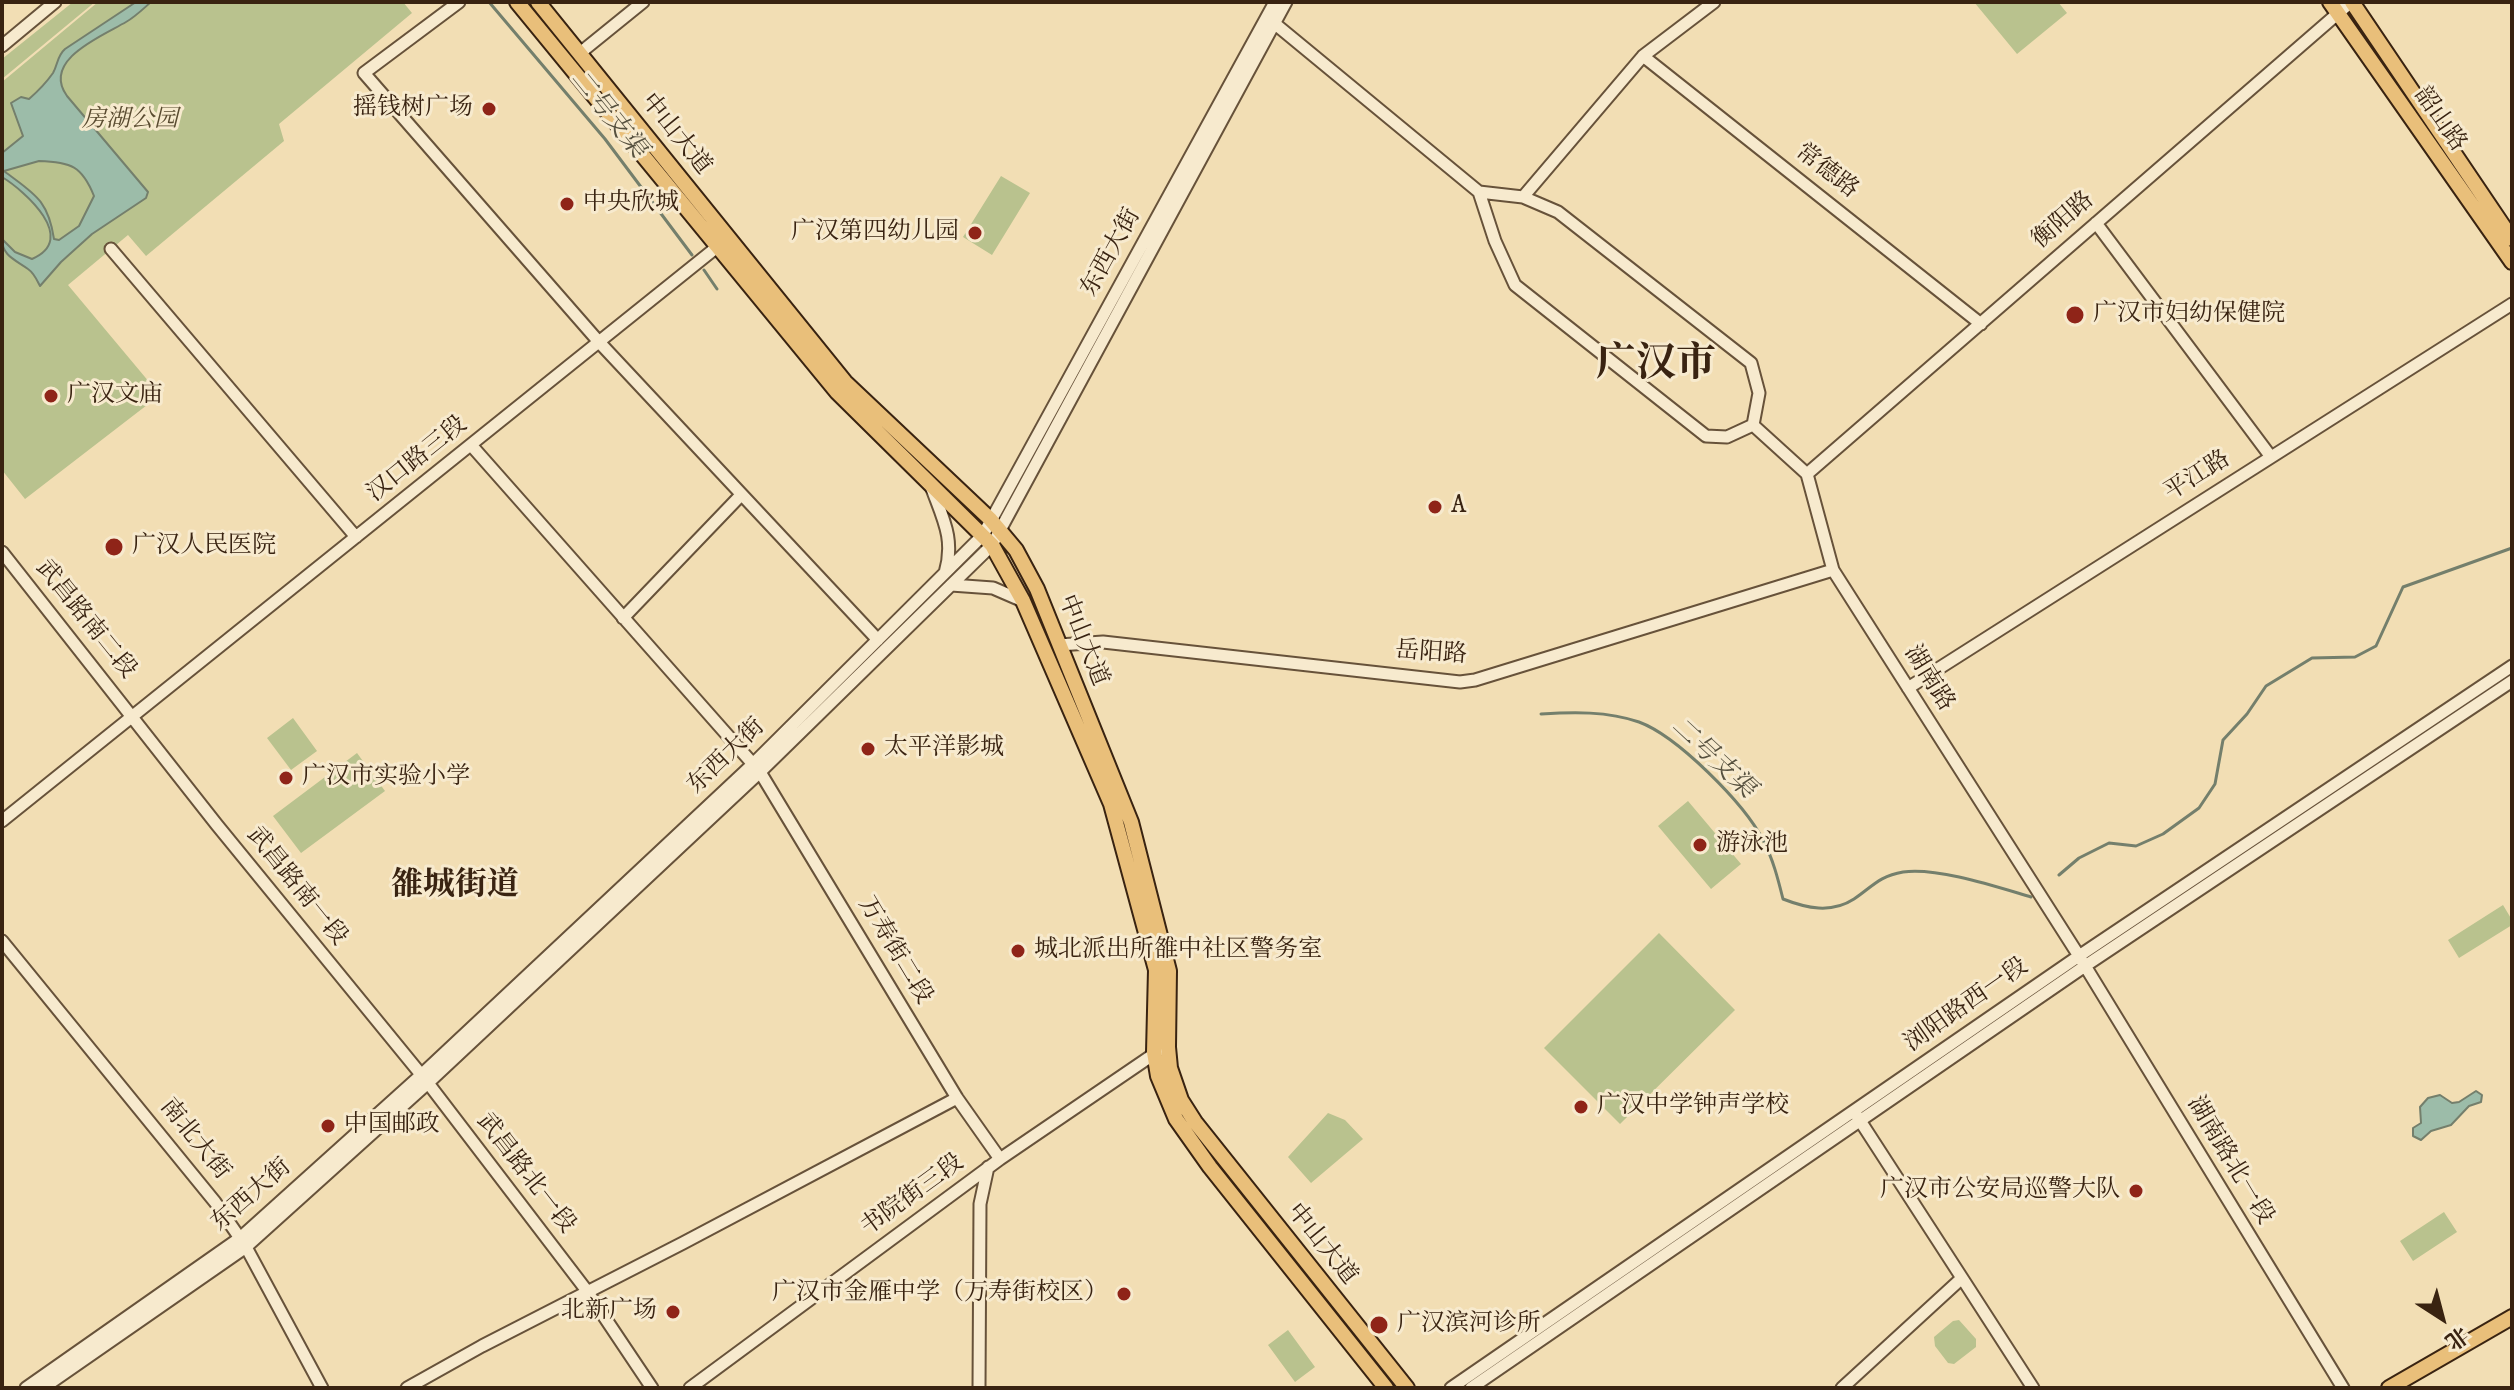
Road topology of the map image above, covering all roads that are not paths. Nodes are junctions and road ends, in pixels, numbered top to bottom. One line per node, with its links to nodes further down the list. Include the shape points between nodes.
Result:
1 (55, 2): 12 (street)
2 (459, 2): 24 (street, via 364,73)
3 (517, 2): 19 (main road, 中山大道)
4 (538, 2): 13 (main road, 中山大道)
5 (643, 2): 13 (street)
6 (1275, 2): 31 (street, 东西大街)
7 (1286, 2): 11 (street, 东西大街)
8 (1714, 2): 14 (street)
9 (2351, 2): 10 (street, 衡阳路); 18 (main road, 韶山路)
10 (2334, 8): 17 (street, 衡阳路); 21 (main road, 韶山路)
11 (1274, 23): 15 (street); 31 (street, 东西大街)
12 (2, 46)
13 (580, 53): 19 (main road, 中山大道)
14 (1643, 56): 16 (street); 23 (street, 常德路)
15 (1479, 192): 16 (street); 25 (street, via 1515,285 1706,436 1727,437)
16 (1523, 197): 25 (street, via 1558,212 1751,363 1759,393)
17 (2096, 223): 23 (street, 衡阳路); 27 (street)
18 (2512, 239)
19 (724, 242): 24 (street, 汉口路三段); 29 (main road, 中山大道, via 837,392); 31 (main road, 中山大道, via 845,382)
20 (111, 249): 32 (street)
21 (2512, 262)
22 (2512, 304): 27 (street, 平江路)
23 (1981, 324): 28 (street, 衡阳路)
24 (599, 342): 26 (street, 汉口路三段); 30 (street)
25 (1753, 425): 28 (street)
26 (471, 445): 32 (street, 汉口路三段); 39 (street, 万寿街二段)
27 (2271, 457): 44 (street, 平江路)
28 (1807, 474): 35 (street, 湖南路)
29 (929, 482): 33 (main road, 中山大道); 36 (street, via 949,537)
30 (741, 495): 39 (street); 40 (street)
31 (994, 524): 33 (street, 东西大街); 41 (main road, 中山大道, via 1016,550 1037,589)
32 (356, 537): 45 (street, 汉口路三段)
33 (988, 540): 36 (street, 东西大街); 37 (street, 东西大街); 38 (main road, 中山大道)
34 (2, 552): 45 (street, 武昌路南二段)
35 (1833, 570): 41 (street, 岳阳路, via 1460,682 1103,642); 44 (street, 湖南路)
36 (944, 574): 40 (street, 东西大街)
37 (951, 585): 38 (street, via 993,588); 46 (street, 东西大街)
38 (1023, 601): 50 (main road, 中山大道, via 1111,804 1156,970)
39 (623, 618): 46 (street, 万寿街二段)
40 (878, 640): 46 (street, 东西大街)
41 (1059, 645): 50 (main road, 中山大道, via 1131,822 1169,971)
42 (2512, 666): 49 (street, 浏阳路西一段)
43 (2512, 681): 49 (street)
44 (1908, 688): 49 (street, 湖南路)
45 (133, 716): 47 (street, 汉口路三段); 51 (street, 武昌路南一段)
46 (756, 768): 51 (street, 东西大街); 52 (street, 万寿街二段)
47 (2, 821)
48 (2, 941): 56 (street, 南北大街)
49 (2082, 961): 53 (street, 浏阳路西一段); 73 (street, 湖南路北一段)
50 (1161, 1050): 54 (street, 书院街三段); 67 (main road, 中山大道, via 1158,1076 1176,1119); 68 (main road, 中山大道, via 1195,1122)
51 (425, 1079): 56 (street, 东西大街); 58 (street, 武昌路北一段)
52 (957, 1098): 54 (street, 万寿街二段); 58 (street)
53 (1857, 1117): 57 (street); 69 (street, 浏阳路西一段); 70 (street)
54 (1000, 1159): 55 (street, 书院街三段)
55 (988, 1167): 65 (street, 书院街三段); 66 (street, via 980,1204)
56 (243, 1242): 60 (street, 东西大街); 61 (street, 东西大街); 62 (street, 南北大街)
57 (1962, 1278): 71 (street); 72 (street)
58 (587, 1291): 63 (street); 64 (street, 武昌路北一段)
59 (2512, 1317): 74 (main road)
60 (26, 1388)
61 (43, 1388)
62 (322, 1388)
63 (407, 1388)
64 (652, 1388)
65 (690, 1388)
66 (979, 1388)
67 (1386, 1388)
68 (1407, 1388)
69 (1451, 1388)
70 (1471, 1388)
71 (1842, 1388)
72 (2033, 1388)
73 (2343, 1388)
74 (2389, 1388)

